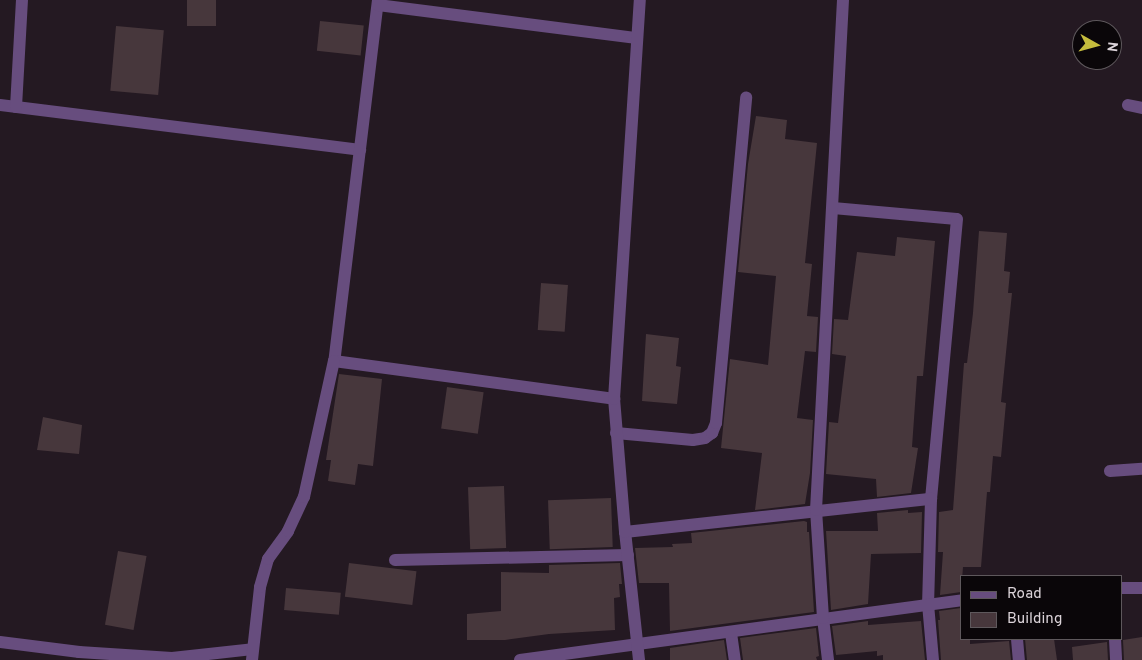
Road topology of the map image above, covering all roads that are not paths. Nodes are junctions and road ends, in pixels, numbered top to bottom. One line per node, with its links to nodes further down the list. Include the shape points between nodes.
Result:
1 (22, 0): 9 (street)
2 (640, 0): 5 (street)
3 (843, 0): 12 (street)
4 (378, 3): 5 (street); 11 (street)
5 (637, 38): 14 (street)
6 (746, 97): 15 (street, via 716,423 712,433 693,440)
7 (0, 105): 9 (street)
8 (1128, 105): 10 (street)
9 (16, 107): 11 (street)
10 (1142, 108)
11 (360, 150): 13 (street)
12 (833, 208): 18 (street, via 957,219); 19 (street)
13 (334, 361): 14 (street); 33 (street, via 304,497 288,531 268,559 260,587)
14 (614, 399): 15 (street)
15 (616, 433): 20 (street)
16 (1142, 469): 17 (street)
17 (1110, 471)
18 (932, 499): 19 (street); 26 (street)
19 (816, 510): 20 (street); 27 (street)
20 (625, 532): 21 (street)
21 (628, 554): 22 (street); 32 (street)
22 (395, 560)
23 (1122, 588): 24 (street)
24 (1142, 588)
25 (960, 600): 26 (street)
26 (928, 604): 27 (street); 38 (street)
27 (823, 618): 28 (street); 37 (street)
28 (731, 633): 32 (street); 36 (street)
29 (1017, 640): 39 (street)
30 (1115, 640): 40 (street)
31 (0, 642): 33 (street, via 78,652 172,658)
32 (638, 644): 34 (street); 35 (street)
33 (253, 655)
34 (520, 660)
35 (639, 660)
36 (736, 660)
37 (828, 660)
38 (933, 660)
39 (1019, 660)
40 (1116, 660)

